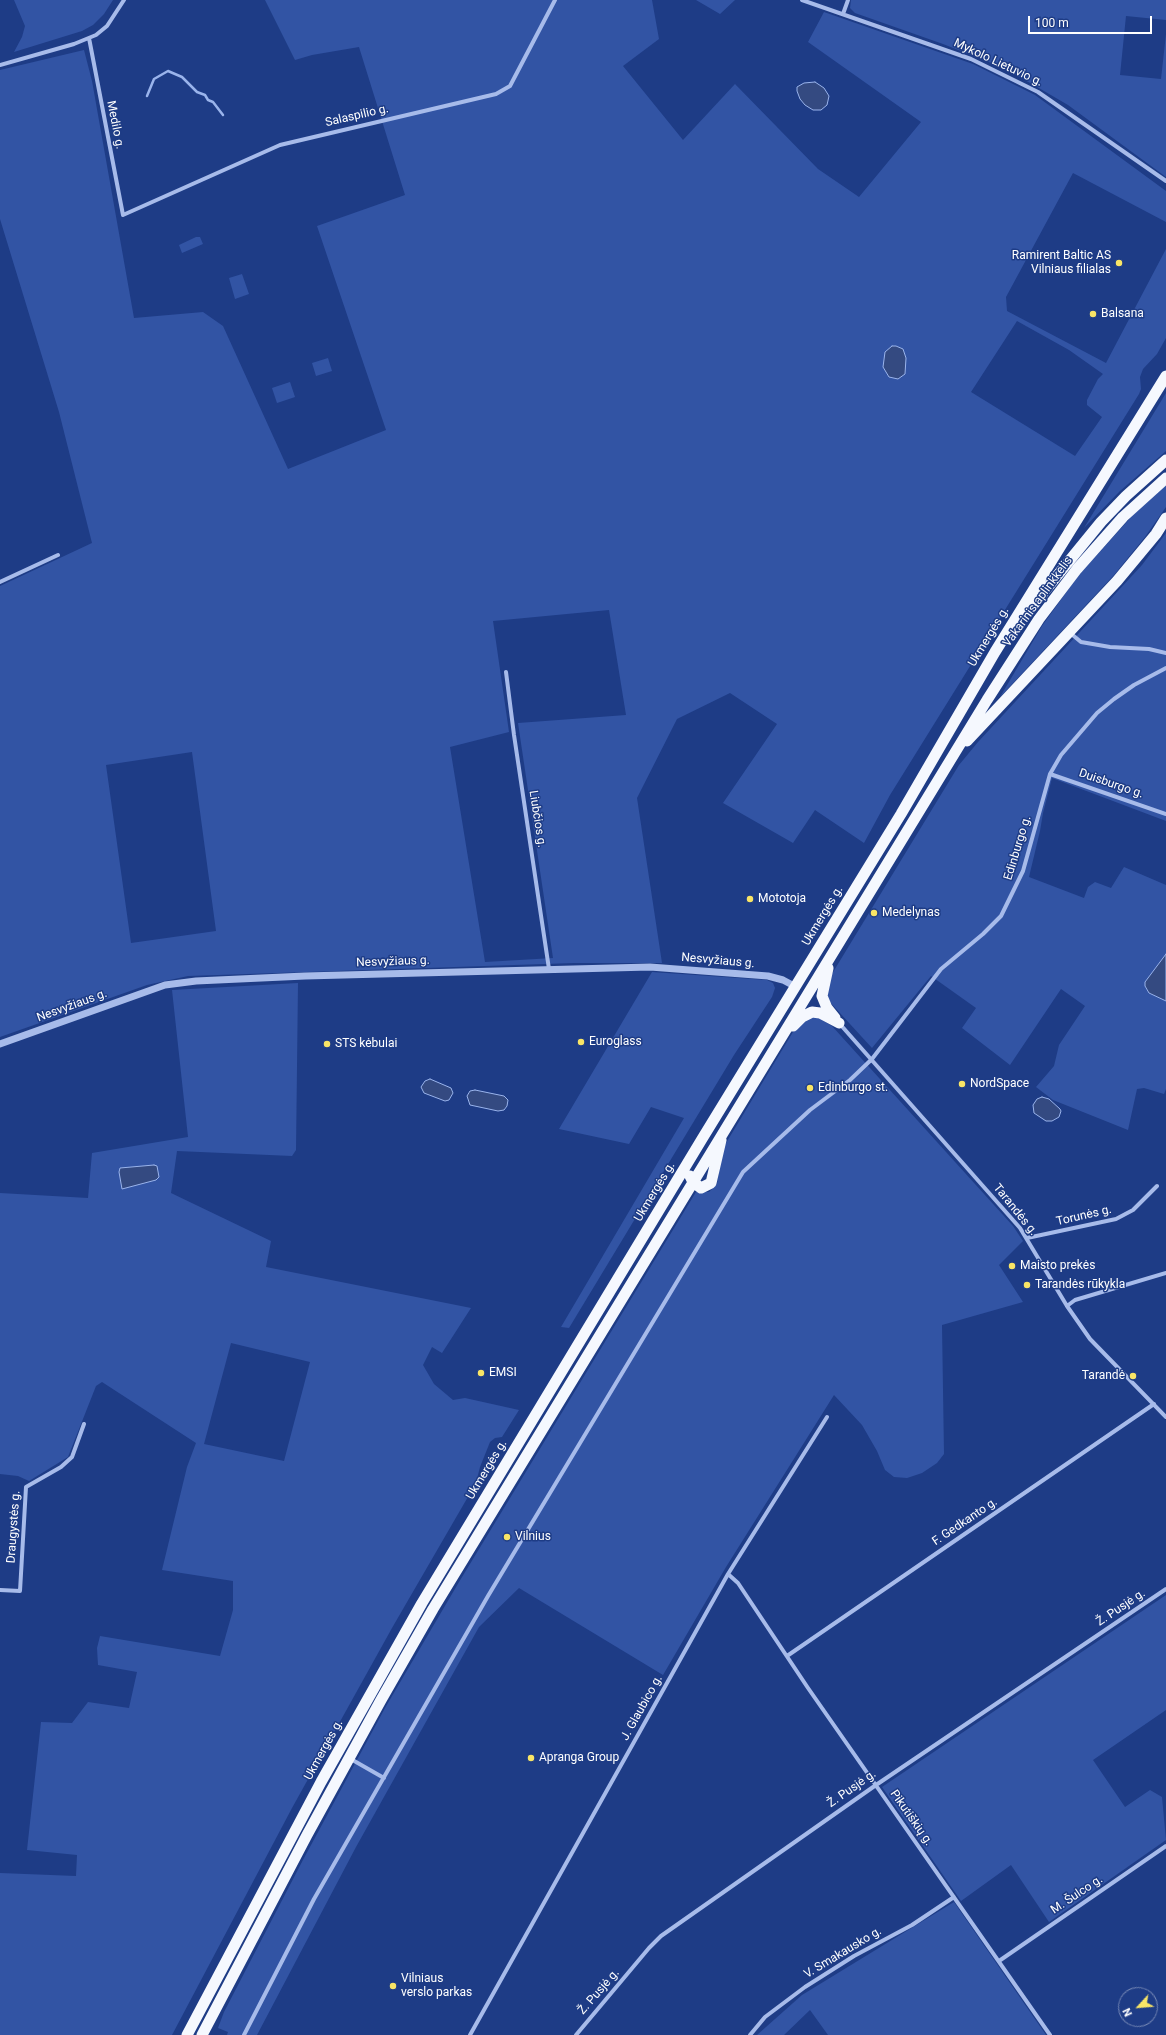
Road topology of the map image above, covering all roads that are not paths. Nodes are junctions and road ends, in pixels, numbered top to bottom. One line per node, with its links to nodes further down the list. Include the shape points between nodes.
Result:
1 (124, 0): 6 (street, via 107,26)
2 (555, 0): 9 (street, Salaspilio g., via 510,86 496,94 280,145)
3 (802, 0): 5 (street, Mykolo Lietuvio g.)
4 (848, 0): 5 (street)
5 (843, 14): 8 (street, Mykolo Lietuvio g., via 971,59 1038,92)
6 (89, 38): 7 (street); 9 (street, Medilo g.)
7 (0, 65)
8 (1166, 181)
9 (123, 215)
10 (1166, 376): 17 (highway, Ukmergės g.)
11 (1166, 460): 17 (highway, Vakarinis aplinkkelis, via 1126,496 1080,546)
12 (1166, 478): 21 (highway, Vakarinis aplinkkelis, via 1123,517 1094,548 1052,601)
13 (1166, 518): 16 (highway, via 1138,557)
14 (58, 555): 15 (street)
15 (0, 582)
16 (1069, 632): 18 (street, via 1081,642); 21 (highway)
17 (995, 652): 26 (highway, Ukmergės g.)
18 (1166, 653)
19 (1166, 668): 22 (street, Edinburgo g., via 1134,685 1097,713 1074,739)
20 (506, 672): 25 (street, Liubčios g.)
21 (951, 759): 24 (highway)
22 (1050, 774): 23 (street, Duisburgo g.); 30 (street, Edinburgo g., via 1023,871 1001,916 984,934 941,969)
23 (1166, 814)
24 (832, 954): 27 (highway, via 822,996 827,1008); 29 (highway)
25 (549, 969): 26 (street, Nesvyžiaus g., via 650,967 695,970 768,976); 28 (street, Nesvyžiaus g., via 305,976 196,981 165,985)
26 (796, 987): 32 (highway, Ukmergės g.)
27 (839, 1023): 29 (highway, via 820,1013 808,1013); 30 (street, Tarandės g.)
28 (0, 1044)
29 (776, 1046): 31 (highway)
30 (872, 1059): 35 (street, Tarandės g.); 47 (street, Edinburgo g., via 850,1080 810,1110 743,1172 488,1596)
31 (723, 1132): 33 (highway); 33 (highway, via 711,1183 700,1188)
32 (702, 1139): 33 (highway, via 691,1170 690,1179); 52 (highway, Ukmergės g., via 422,1603 321,1782)
33 (693, 1182): 46 (highway, via 494,1508)
34 (1157, 1186): 35 (street, Torunės g., via 1133,1210 1116,1219)
35 (1027, 1238): 37 (street, Tarandės g.)
36 (1166, 1273): 37 (street, via 1075,1300)
37 (1066, 1306): 38 (street, Tarandės g., via 1102,1352)
38 (1154, 1404): 40 (street, Tarandės g.); 45 (street, F. Gedkanto g.)
39 (827, 1417): 42 (street, J. Glaubico g.)
40 (1166, 1417)
41 (84, 1424): 44 (street, Draugystės g., via 72,1457 61,1467 26,1487 20,1591)
42 (728, 1574): 45 (street, Pikutiškių g., via 738,1583); 55 (street, J. Glaubico g.)
43 (1166, 1589): 48 (street, Ž. Pusjė g.)
44 (0, 1590)
45 (787, 1656): 48 (street, Pikutiškių g.)
46 (349, 1758): 47 (street); 53 (highway)
47 (384, 1778): 54 (street, Edinburgo g., via 314,1899)
48 (876, 1785): 50 (street, Pikutiškių g.); 56 (street, Ž. Pusjė g., via 661,1936 648,1948)
49 (1166, 1846): 51 (street, M. Šulco g.)
50 (954, 1897): 51 (street, Pikutiškių g.); 57 (street, V. Smakausko g., via 912,1925 854,1956 805,1987 765,2017)
51 (999, 1961): 58 (street, Pikutiškių g.)
52 (187, 2035)
53 (202, 2035)
54 (244, 2035)
55 (470, 2035)
56 (576, 2035)
57 (750, 2035)
58 (1050, 2035)

